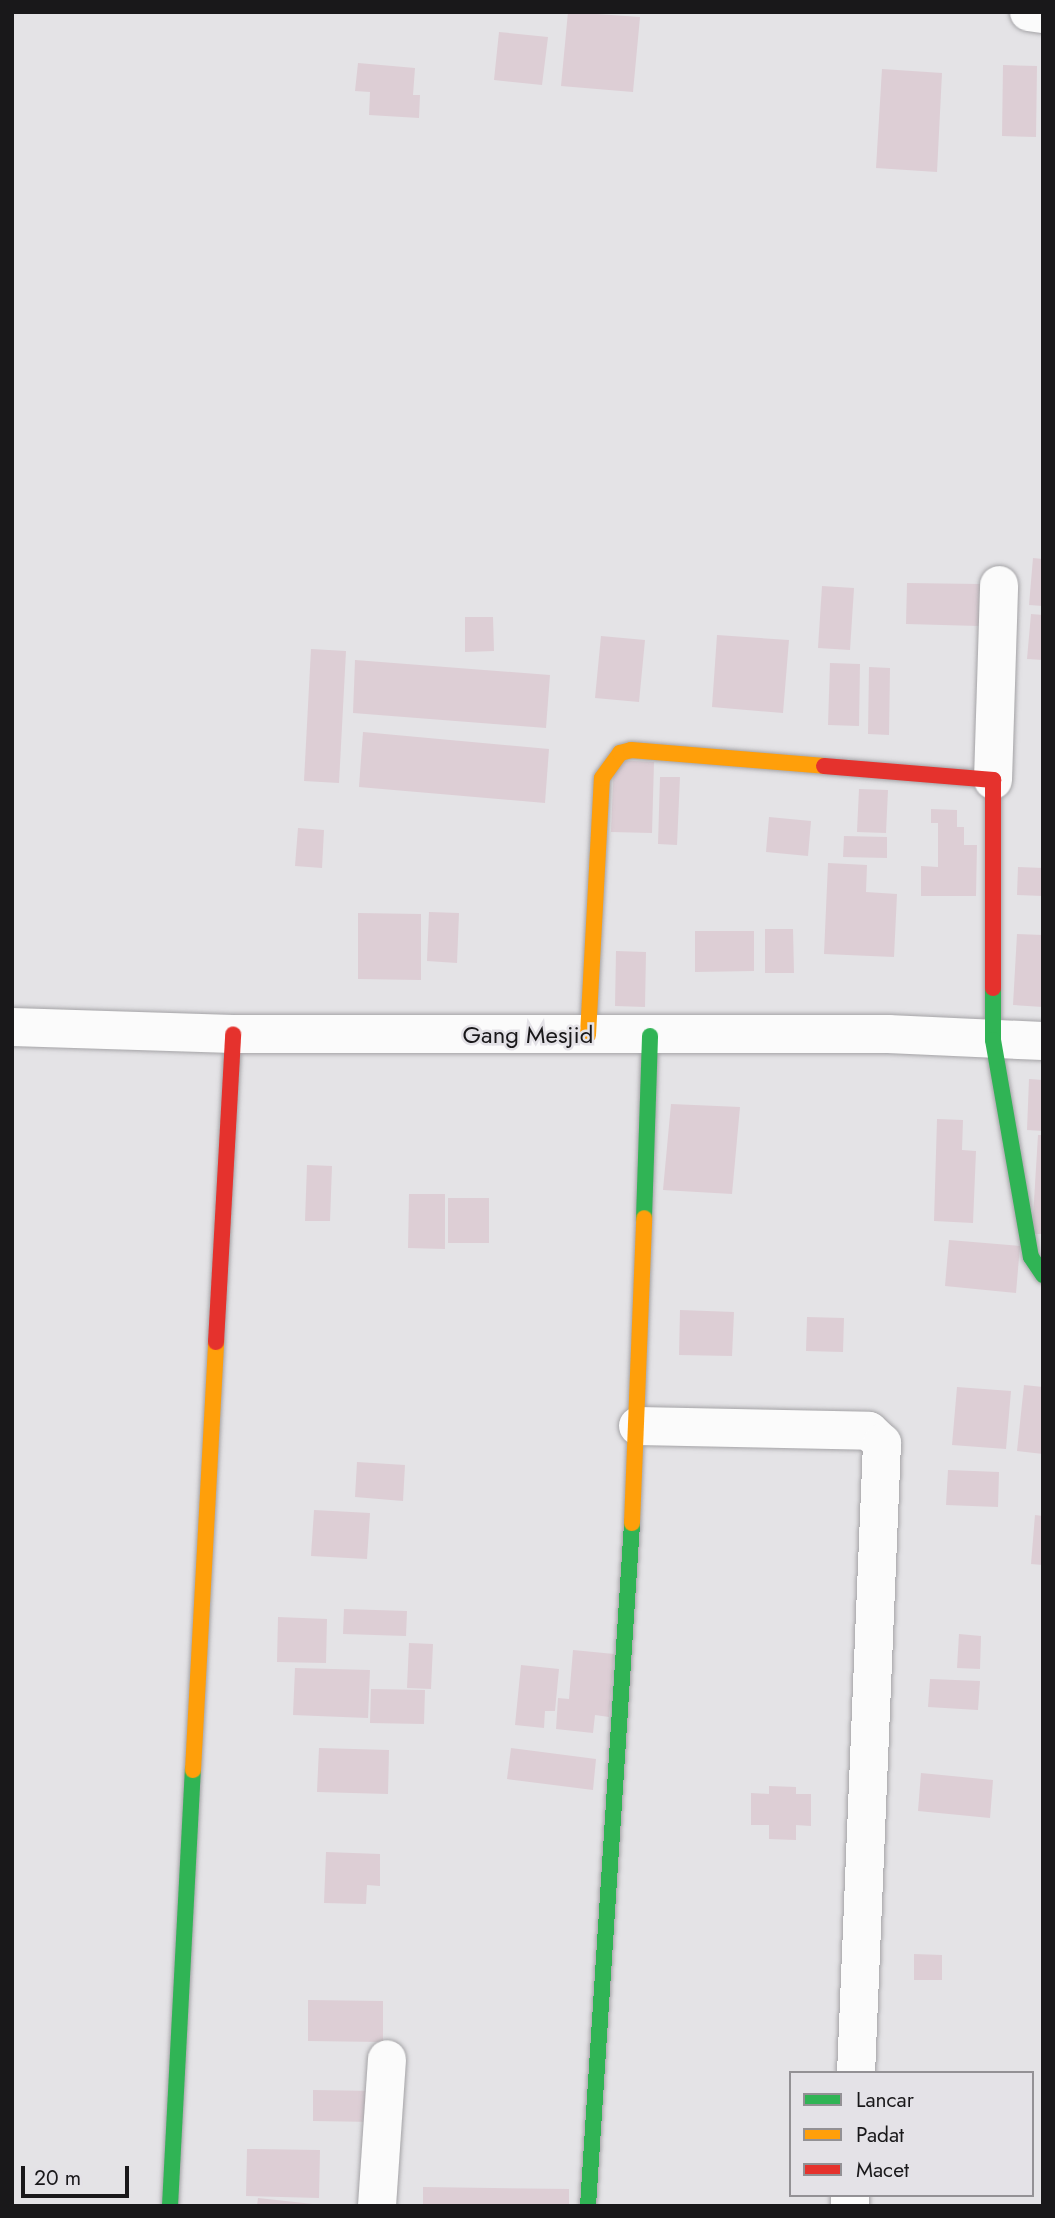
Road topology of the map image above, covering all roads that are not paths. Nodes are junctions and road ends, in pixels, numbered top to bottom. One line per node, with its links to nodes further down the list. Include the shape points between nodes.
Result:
1 (1028, 12): 2 (street)
2 (1043, 14)
3 (999, 586): 4 (street)
4 (993, 780): 7 (street, via 620,752 601,778); 9 (street)
5 (12, 1027): 6 (street, Gang Mesjid)
6 (233, 1034): 7 (street, Gang Mesjid); 15 (street)
7 (588, 1035): 8 (street, Gang Mesjid)
8 (650, 1036): 9 (street, Gang Mesjid, via 874,1034); 12 (street)
9 (993, 1040): 10 (street, Gang Mesjid); 11 (street, via 1031,1257)
10 (1043, 1041)
11 (1043, 1275)
12 (638, 1426): 14 (street, via 869,1431 882,1443); 17 (street)
13 (387, 2059): 16 (street)
14 (856, 2071)
15 (170, 2206)
16 (377, 2206)
17 (587, 2206)

